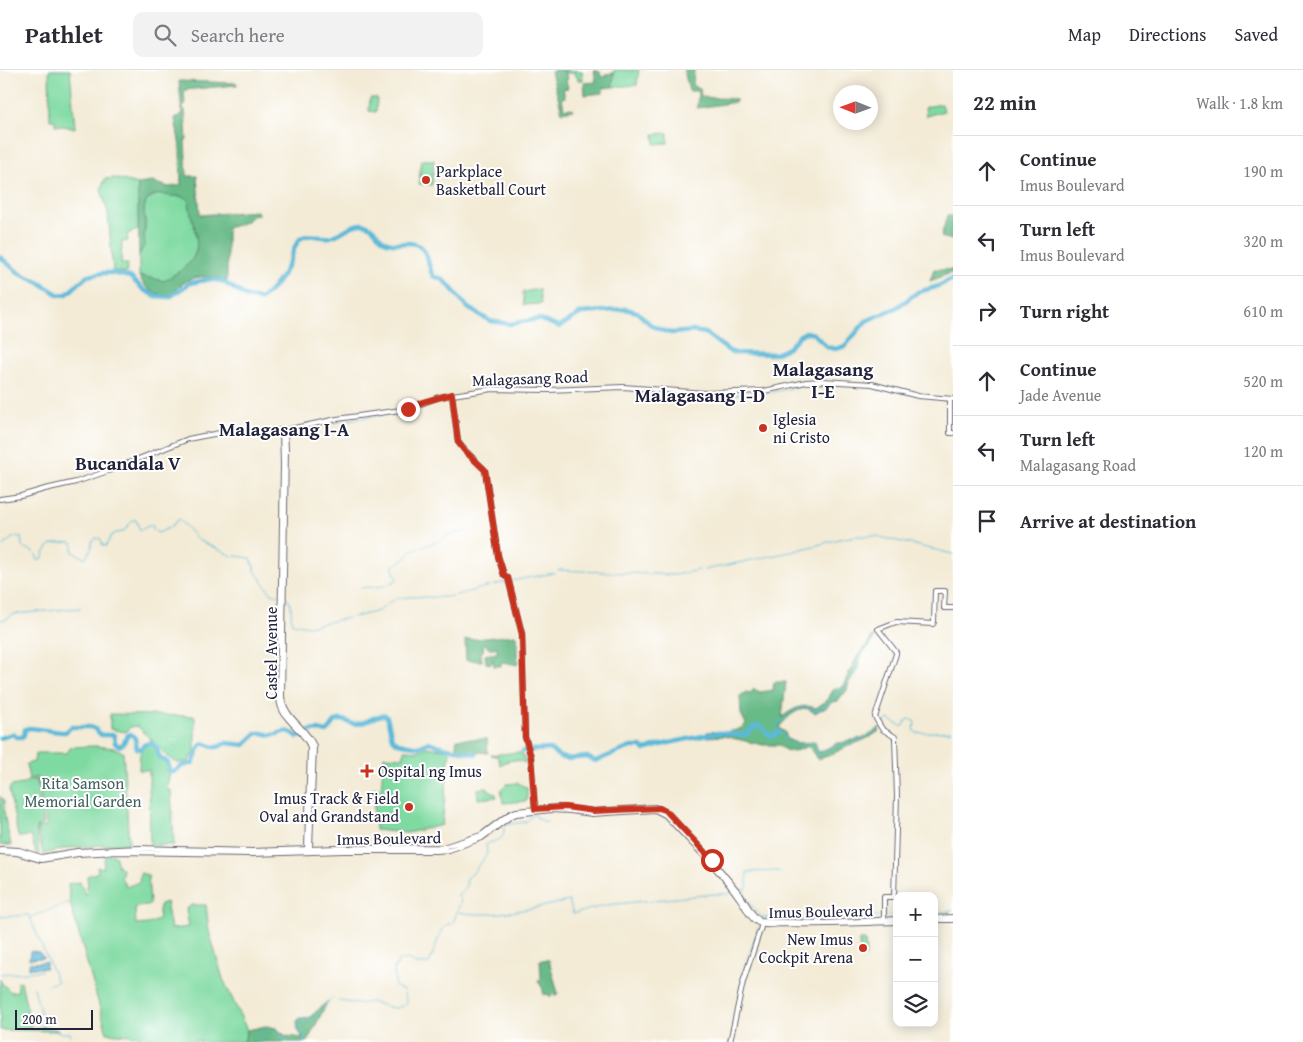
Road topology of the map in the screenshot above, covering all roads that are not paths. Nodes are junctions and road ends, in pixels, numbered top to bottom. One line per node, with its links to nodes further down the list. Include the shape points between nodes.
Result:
1 (452, 394): 2 (main road, Malagasang Road, via 617,387 705,393 759,391 823,381 872,384 918,396); 3 (main road, Malagasang Road, via 408,409); 7 (main road, via 458,442 485,470 498,556 508,578 522,634 525,737 531,757)
2 (952, 399): 4 (main road, via 950,433)
3 (283, 430): 5 (main road, Malagasang Road, via 230,431 188,440 76,482); 9 (main road, Castel Avenue, via 286,450 282,697 284,708 314,746)
4 (953, 433)
5 (0, 499)
6 (953, 608): 13 (main road, via 944,608 945,591 934,591 933,624 896,622 878,629 896,652 875,718 895,737 894,897 884,897)
7 (535, 809): 9 (main road, Imus Boulevard, via 512,812 484,833 443,847); 14 (main road, Imus Boulevard, via 565,807 594,811 655,807 664,810 712,860)
8 (0, 850): 9 (main road, Imus Boulevard, via 41,860 77,853 252,854)
9 (308, 850): 14 (main road, Imus Boulevard, via 443,851 482,838 516,814 551,810 592,814 659,811 709,862 753,919)
10 (953, 918): 11 (main road)
11 (938, 919)
12 (893, 920): 13 (main road, Imus Boulevard)
13 (884, 921): 14 (main road, Imus Boulevard, via 824,925)
14 (763, 923): 15 (main road, via 743,982)
15 (730, 1042)

